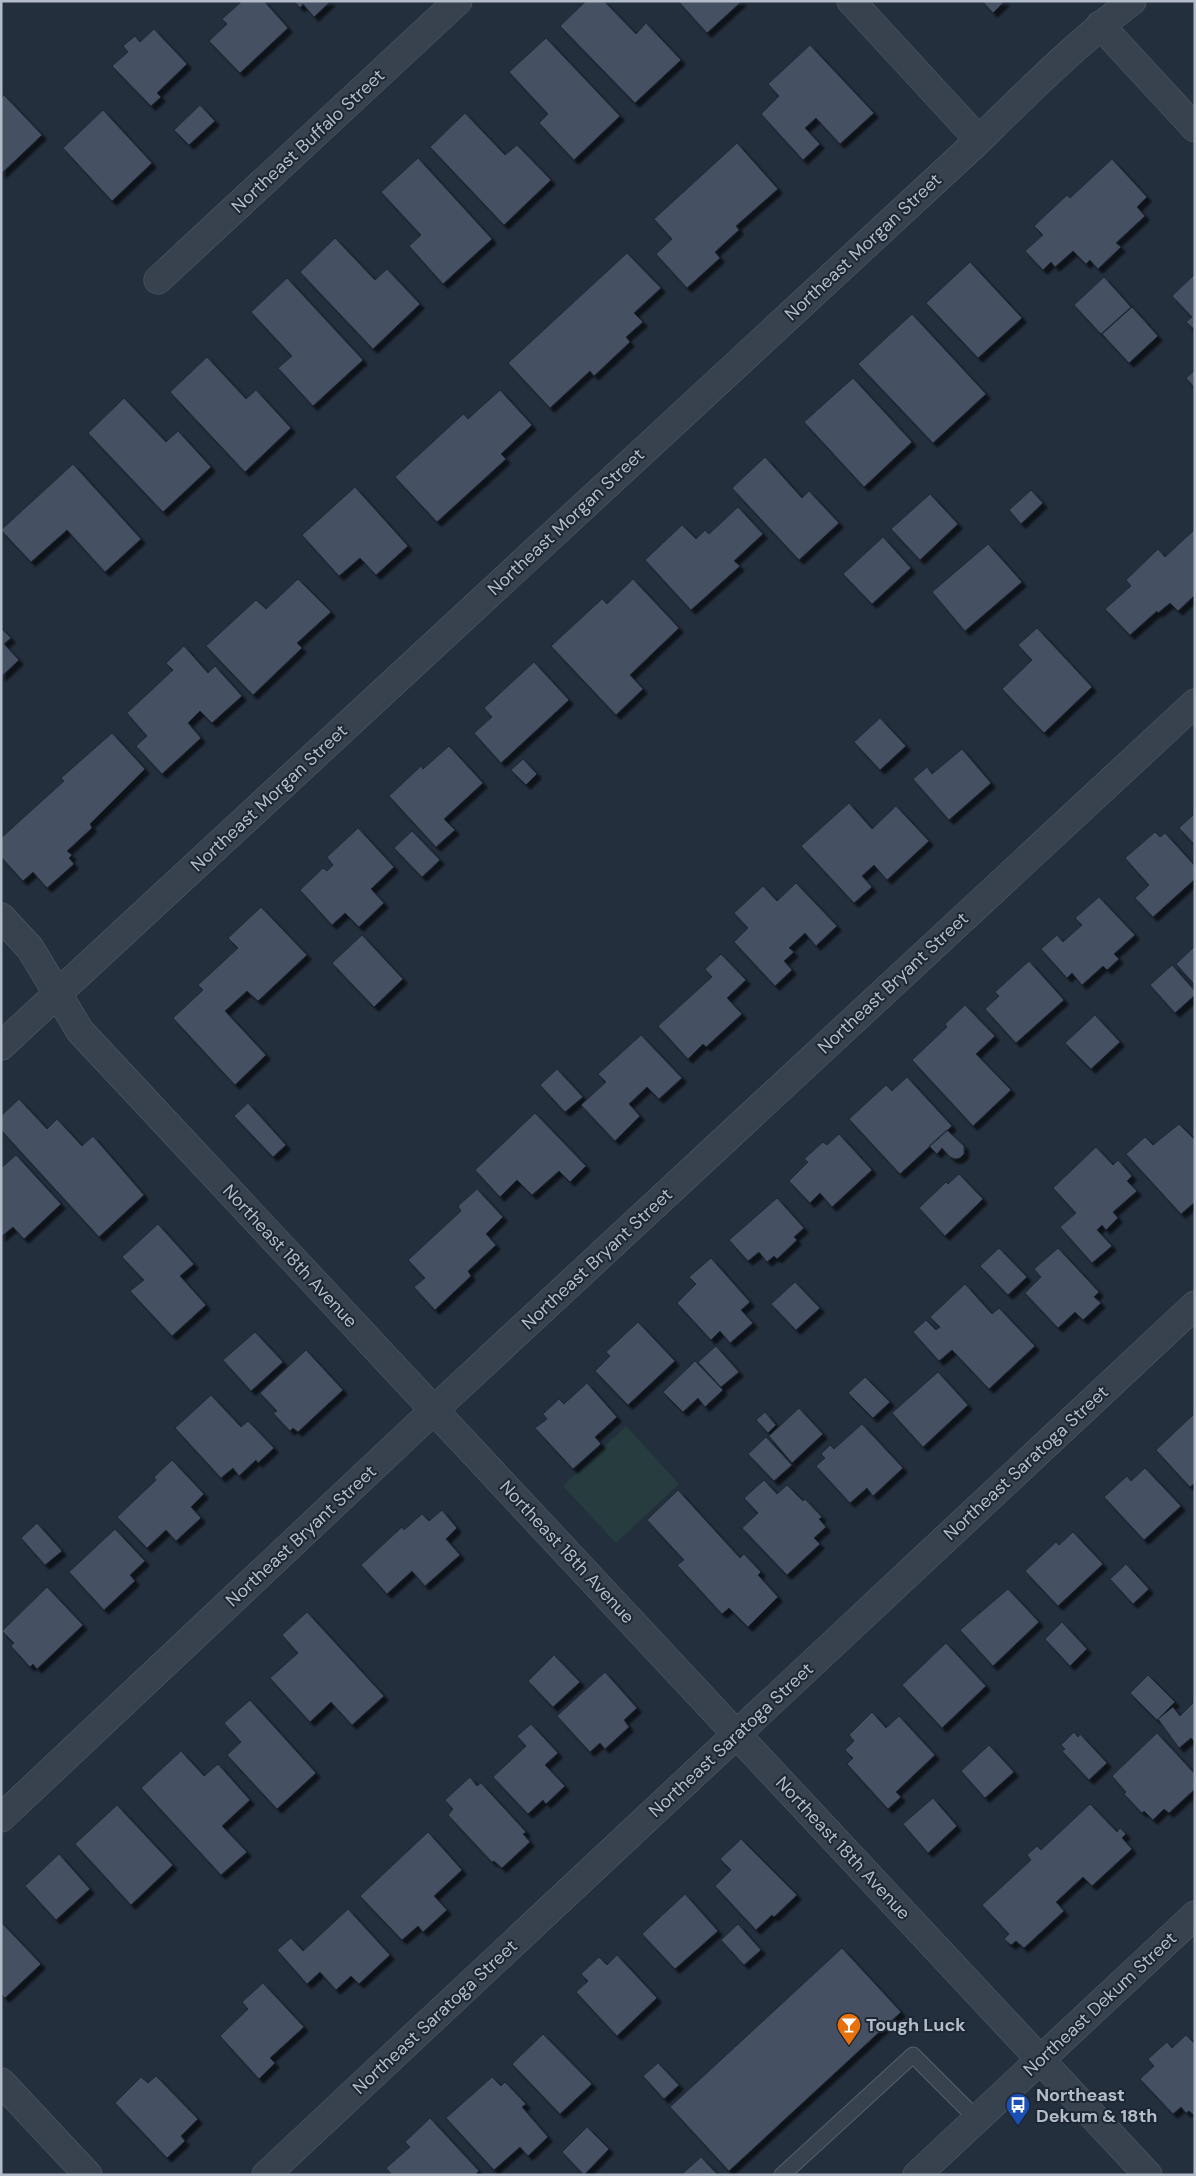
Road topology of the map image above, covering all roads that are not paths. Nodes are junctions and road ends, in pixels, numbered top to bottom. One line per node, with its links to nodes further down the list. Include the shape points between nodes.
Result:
1 (458, 1): 7 (street, Northeast Buffalo Street)
2 (851, 1): 6 (street)
3 (1132, 1): 4 (street, Northeast Morgan Street)
4 (1100, 26): 5 (street); 6 (street, Northeast Morgan Street)
5 (1195, 128)
6 (978, 140): 10 (street, Northeast Morgan Street)
7 (158, 280)
8 (1195, 703): 13 (street, Northeast Bryant Street)
9 (1, 917): 10 (street, Northeast 18th Avenue, via 30,948)
10 (58, 993): 11 (street, Northeast Morgan Street); 13 (street, Northeast 18th Avenue, via 80,1031)
11 (1, 1046)
12 (1195, 1305): 14 (street, Northeast Saratoga Street)
13 (434, 1410): 14 (street, Northeast 18th Avenue); 15 (street, Northeast Bryant Street)
14 (738, 1735): 17 (street, Northeast 18th Avenue); 21 (street, Northeast Saratoga Street)
15 (1, 1818)
16 (1195, 1915): 17 (street, Northeast Dekum Street)
17 (1041, 2059): 19 (street, Northeast Dekum Street); 24 (street, Northeast 18th Avenue)
18 (1, 2082): 20 (street)
19 (977, 2119): 22 (lane, via 913,2055); 23 (street, Northeast Dekum Street)
20 (88, 2175)
21 (266, 2175)
22 (782, 2175)
23 (917, 2175)
24 (1148, 2175)

